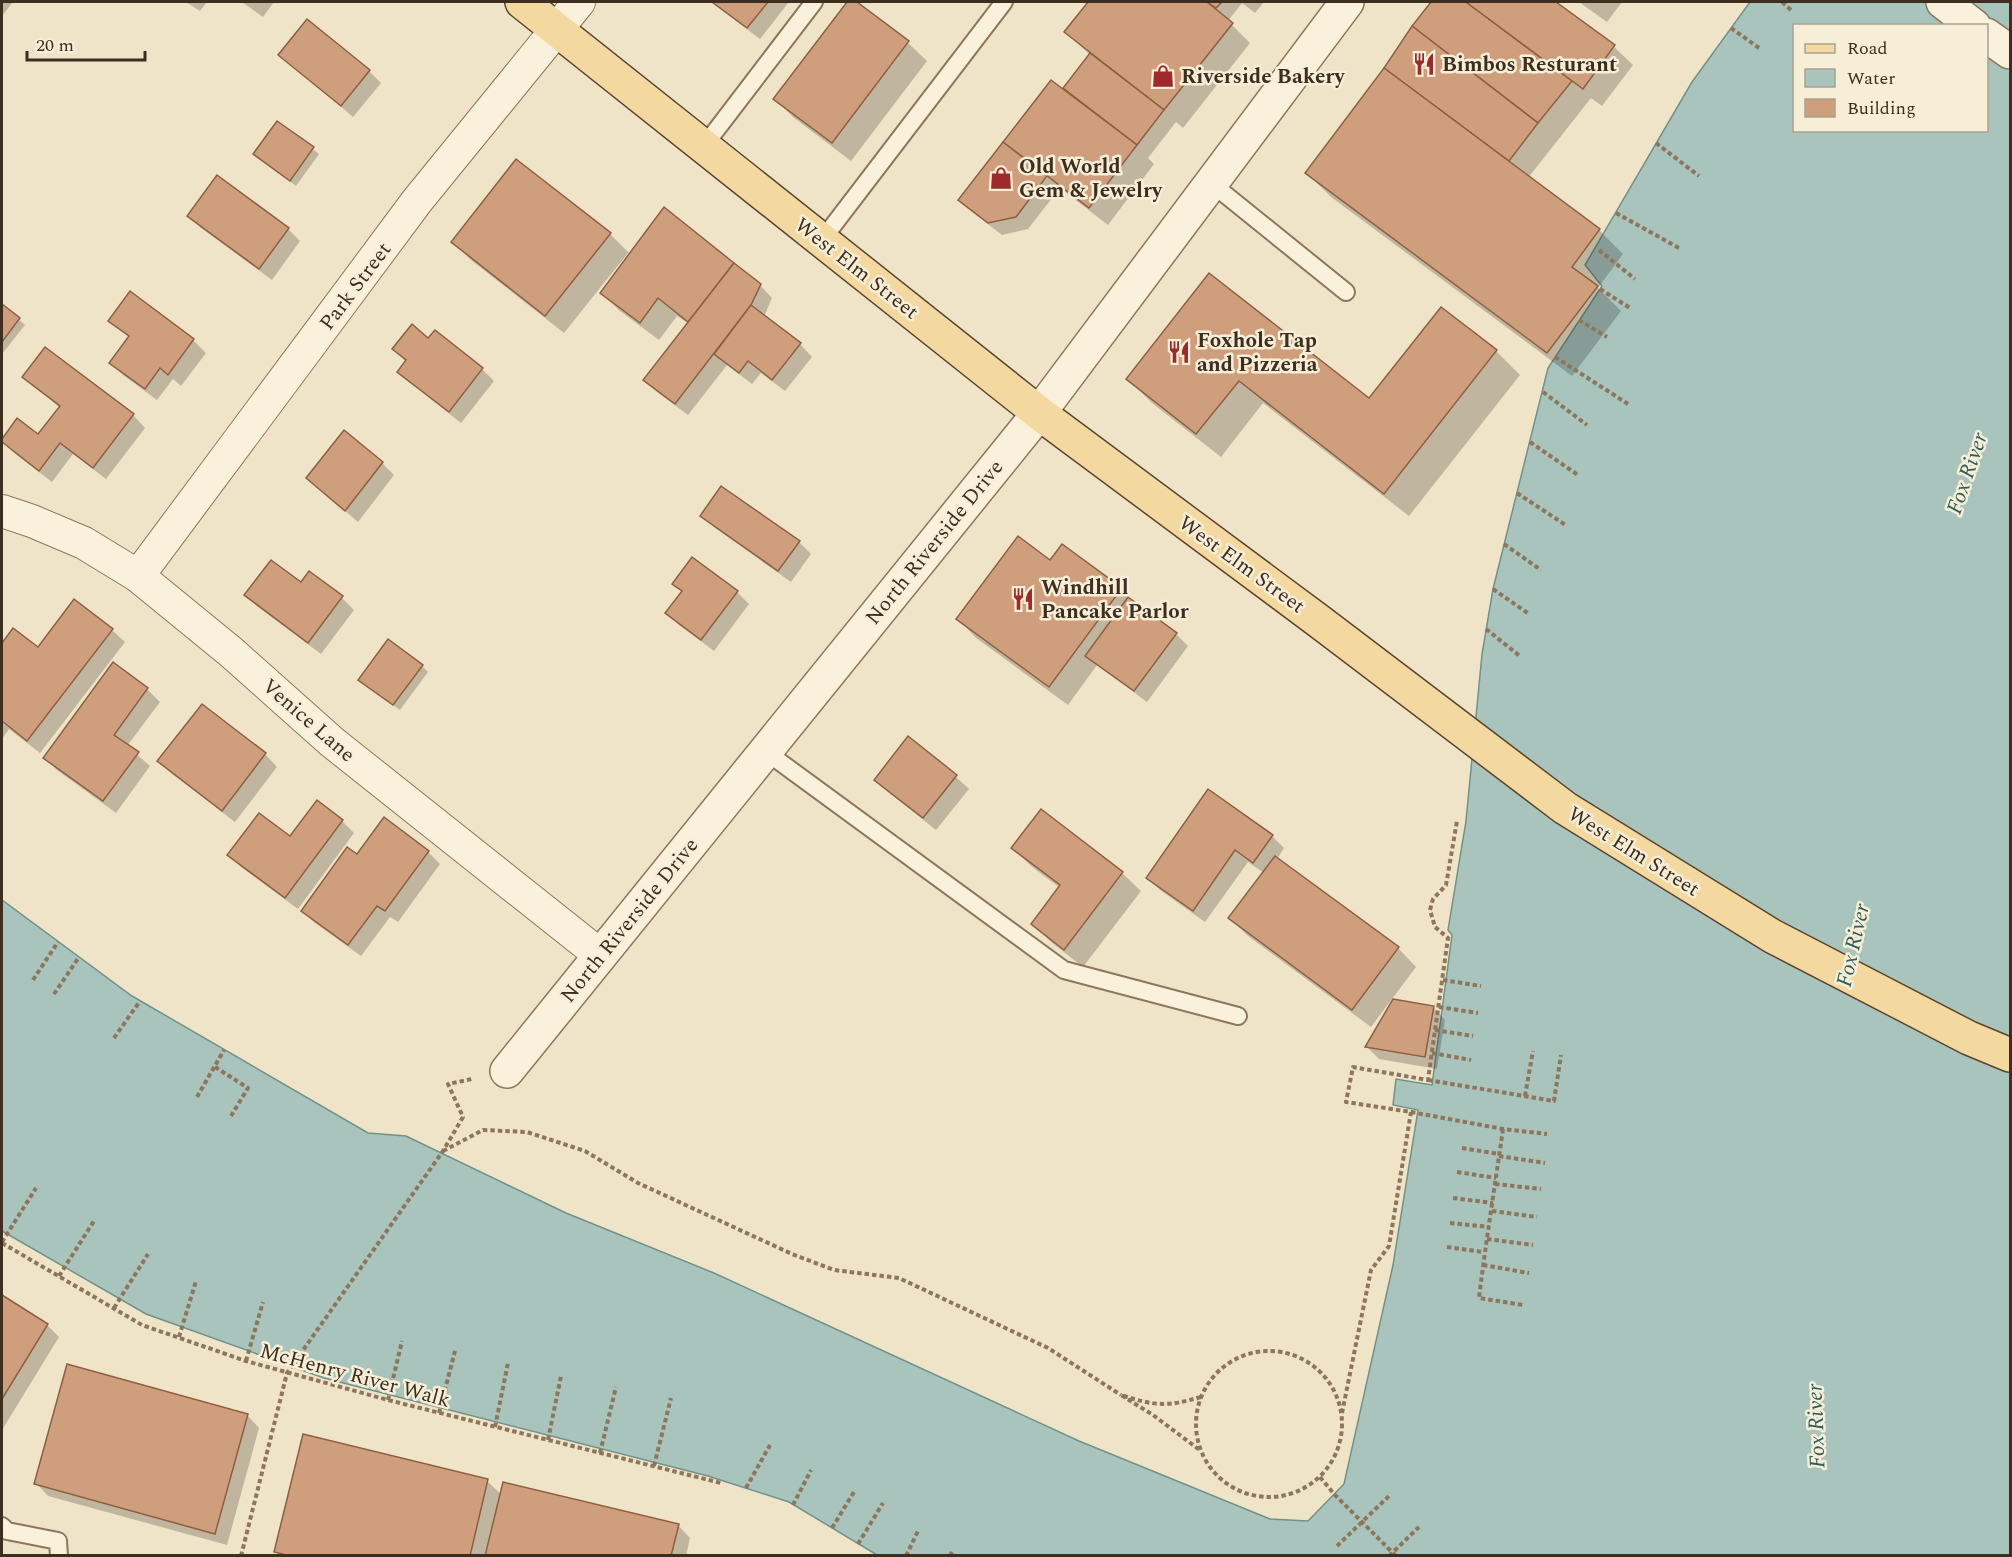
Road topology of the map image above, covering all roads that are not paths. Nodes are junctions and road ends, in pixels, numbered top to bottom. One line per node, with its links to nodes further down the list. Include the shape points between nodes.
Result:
1 (522, 2): 8 (main road, West Elm Street)
2 (579, 2): 8 (street, Park Street)
3 (814, 2): 11 (lane)
4 (1004, 2): 13 (lane)
5 (1347, 2): 12 (street, North Riverside Drive)
6 (1943, 2): 7 (street)
7 (1971, 24)
8 (557, 28): 11 (main road, West Elm Street); 17 (street, Park Street, via 417,201)
9 (1988, 36): 10 (street)
10 (2010, 52)
11 (704, 146): 13 (main road, West Elm Street)
12 (1211, 183): 14 (lane); 15 (street, North Riverside Drive)
13 (822, 240): 15 (main road, West Elm Street)
14 (1346, 291)
15 (1039, 413): 18 (street, North Riverside Drive); 21 (main road, West Elm Street, via 1564,808 1772,936 1969,1038)
16 (2, 511): 17 (street, Venice Lane, via 84,543)
17 (138, 576): 19 (street, Venice Lane, via 332,742)
18 (765, 751): 19 (street, North Riverside Drive); 20 (lane, via 1064,970)
19 (600, 955): 22 (street, North Riverside Drive)
20 (1238, 1016)
21 (2010, 1055)
22 (507, 1071)
23 (2, 1526): 24 (lane, via 8,1531 58,1541)
24 (59, 1556)

